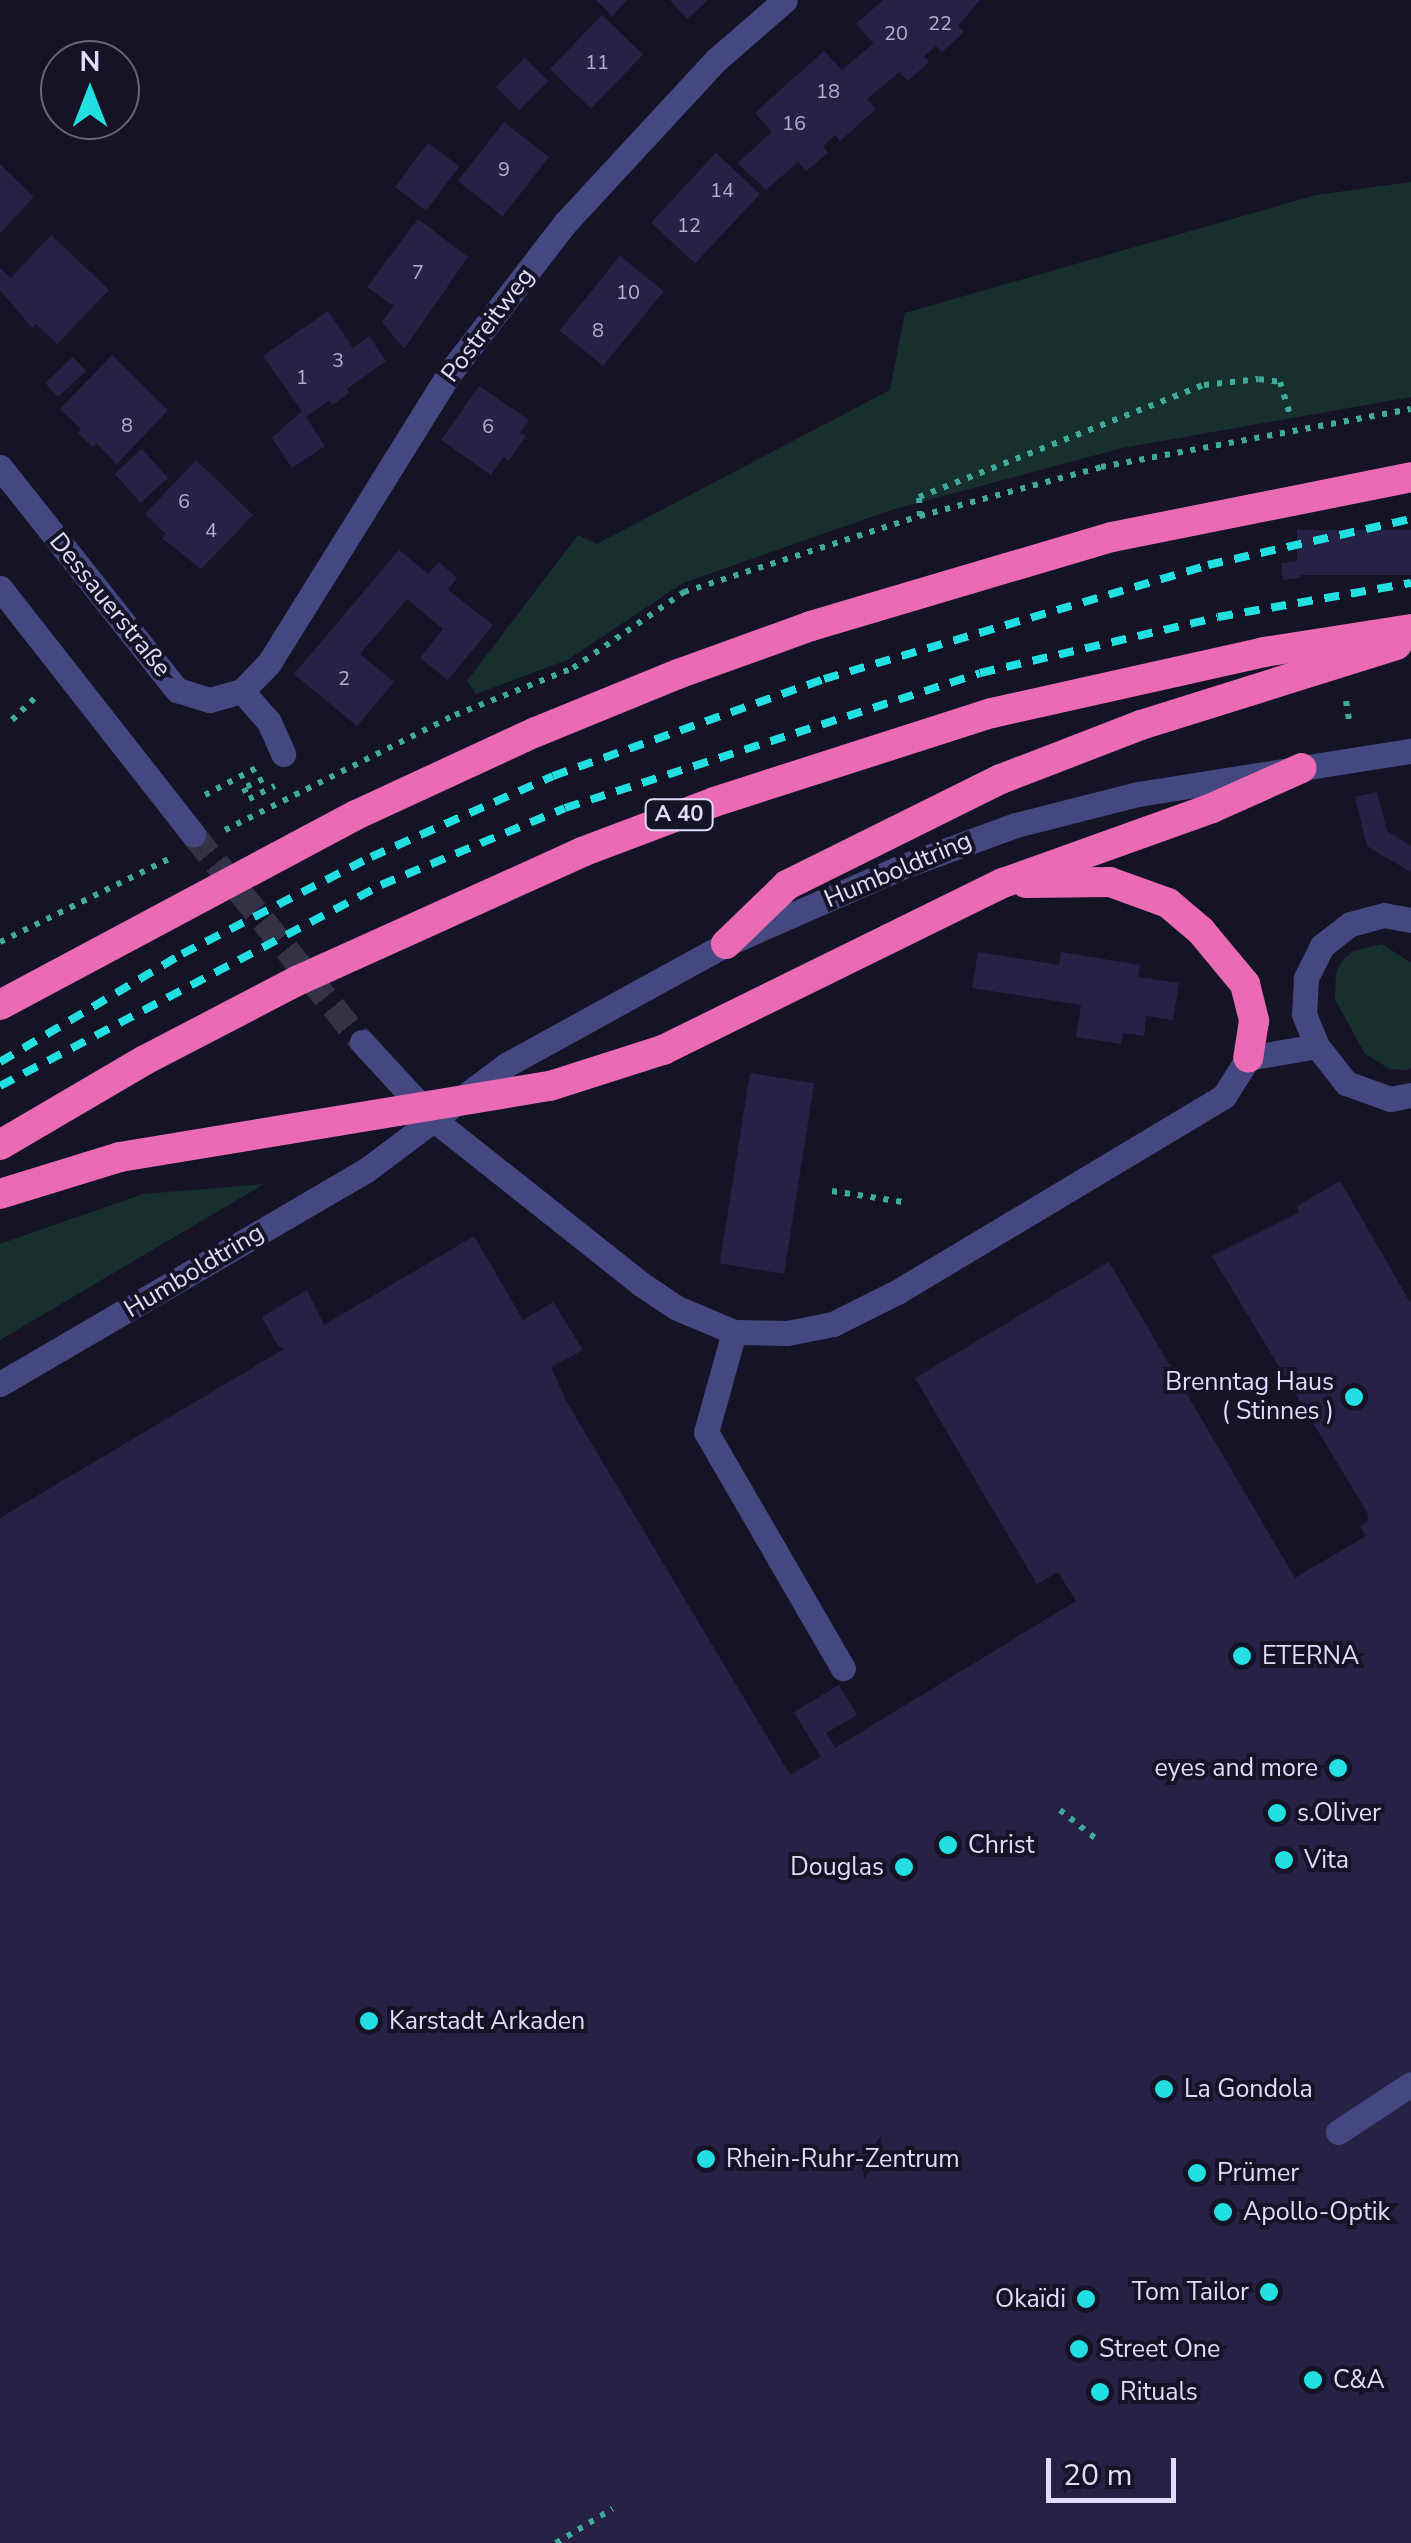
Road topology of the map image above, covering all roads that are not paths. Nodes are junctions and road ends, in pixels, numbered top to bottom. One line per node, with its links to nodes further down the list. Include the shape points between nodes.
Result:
1 (785, 0): 7 (street, Postreitweg, via 716,60 554,237 448,374 269,664)
2 (0, 467): 7 (street, Dessauerstraße, via 178,690 210,700)
3 (1411, 478): 15 (highway, via 1112,537 810,626 678,674 356,815)
4 (0, 588): 11 (street)
5 (1411, 629): 21 (highway, A 40, via 1246,656 1028,704 714,802 582,852 299,980)
6 (1411, 641): 14 (highway, via 1140,726 1001,780 787,884)
7 (242, 691): 9 (street, via 269,722)
8 (1411, 751): 10 (street, Humboldtring)
9 (283, 754)
10 (1302, 768): 12 (highway, via 1212,808); 14 (street, Humboldtring, via 1138,794 1016,825 902,866)
11 (195, 841)
12 (1003, 883): 18 (highway, via 1110,882 1168,903 1245,984 1254,1021); 22 (highway, via 663,1050 550,1086 154,1150)
13 (1411, 920): 17 (street, via 1384,915 1350,924 1322,946 1306,978 1304,1014)
14 (726, 944): 20 (street, Humboldtring, via 506,1066)
15 (0, 1006)
16 (362, 1042): 20 (street)
17 (1317, 1046): 18 (street); 19 (street, via 1346,1084 1390,1099)
18 (1248, 1058): 23 (street, via 1224,1096 896,1292 833,1324 787,1333)
19 (1411, 1095)
20 (433, 1119): 23 (street, via 641,1284); 24 (street, Humboldtring, via 365,1171)
21 (0, 1145)
22 (0, 1194)
23 (734, 1332): 25 (street, via 706,1432)
24 (0, 1384)
25 (843, 1668)
26 (1411, 2084): 27 (street)
27 (1338, 2132)

